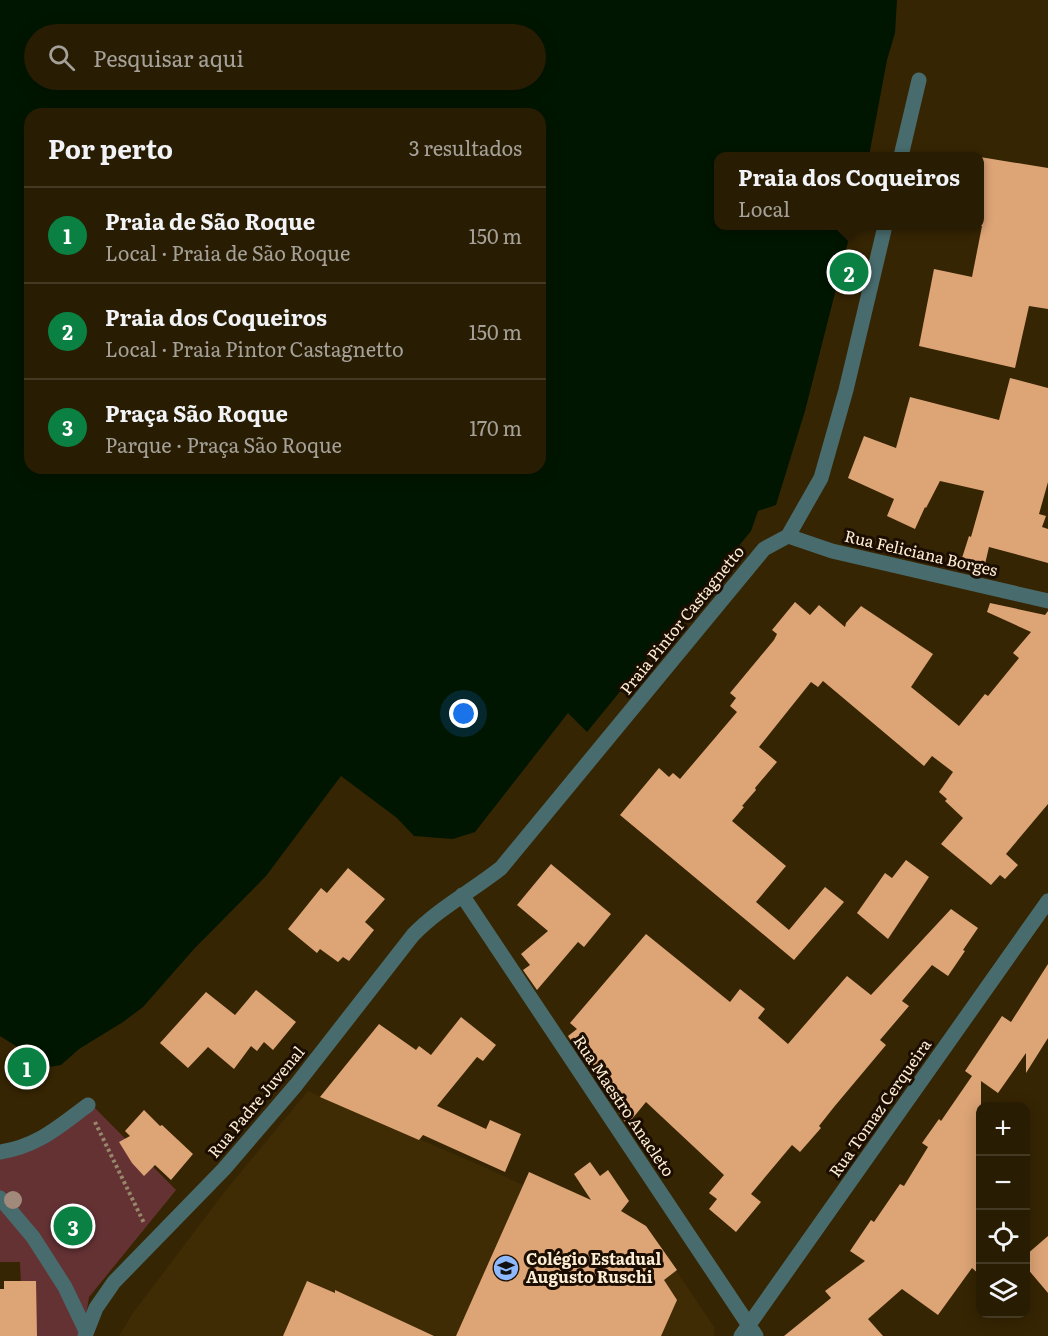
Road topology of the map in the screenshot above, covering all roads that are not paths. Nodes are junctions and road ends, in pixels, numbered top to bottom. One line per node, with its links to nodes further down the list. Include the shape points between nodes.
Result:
1 (919, 80): 2 (street)
2 (902, 152)
3 (884, 230): 4 (street, Praia Pintor Castagnetto, via 821,478)
4 (788, 536): 5 (street, Rua Feliciana Borges, via 832,551); 6 (street, Praia Pintor Castagnetto, via 764,549 501,868)
5 (1048, 601)
6 (462, 895): 11 (street, Rua Maestro Anacleto); 12 (street, Rua Padre Juvenal, via 413,935 224,1169 114,1282 96,1308)
7 (1048, 901): 11 (street, Rua Tomaz Cerqueira)
8 (87, 1105): 9 (street, via 42,1139)
9 (0, 1152)
10 (0, 1198): 12 (street, via 33,1237 66,1287)
11 (748, 1333)
12 (85, 1334)

